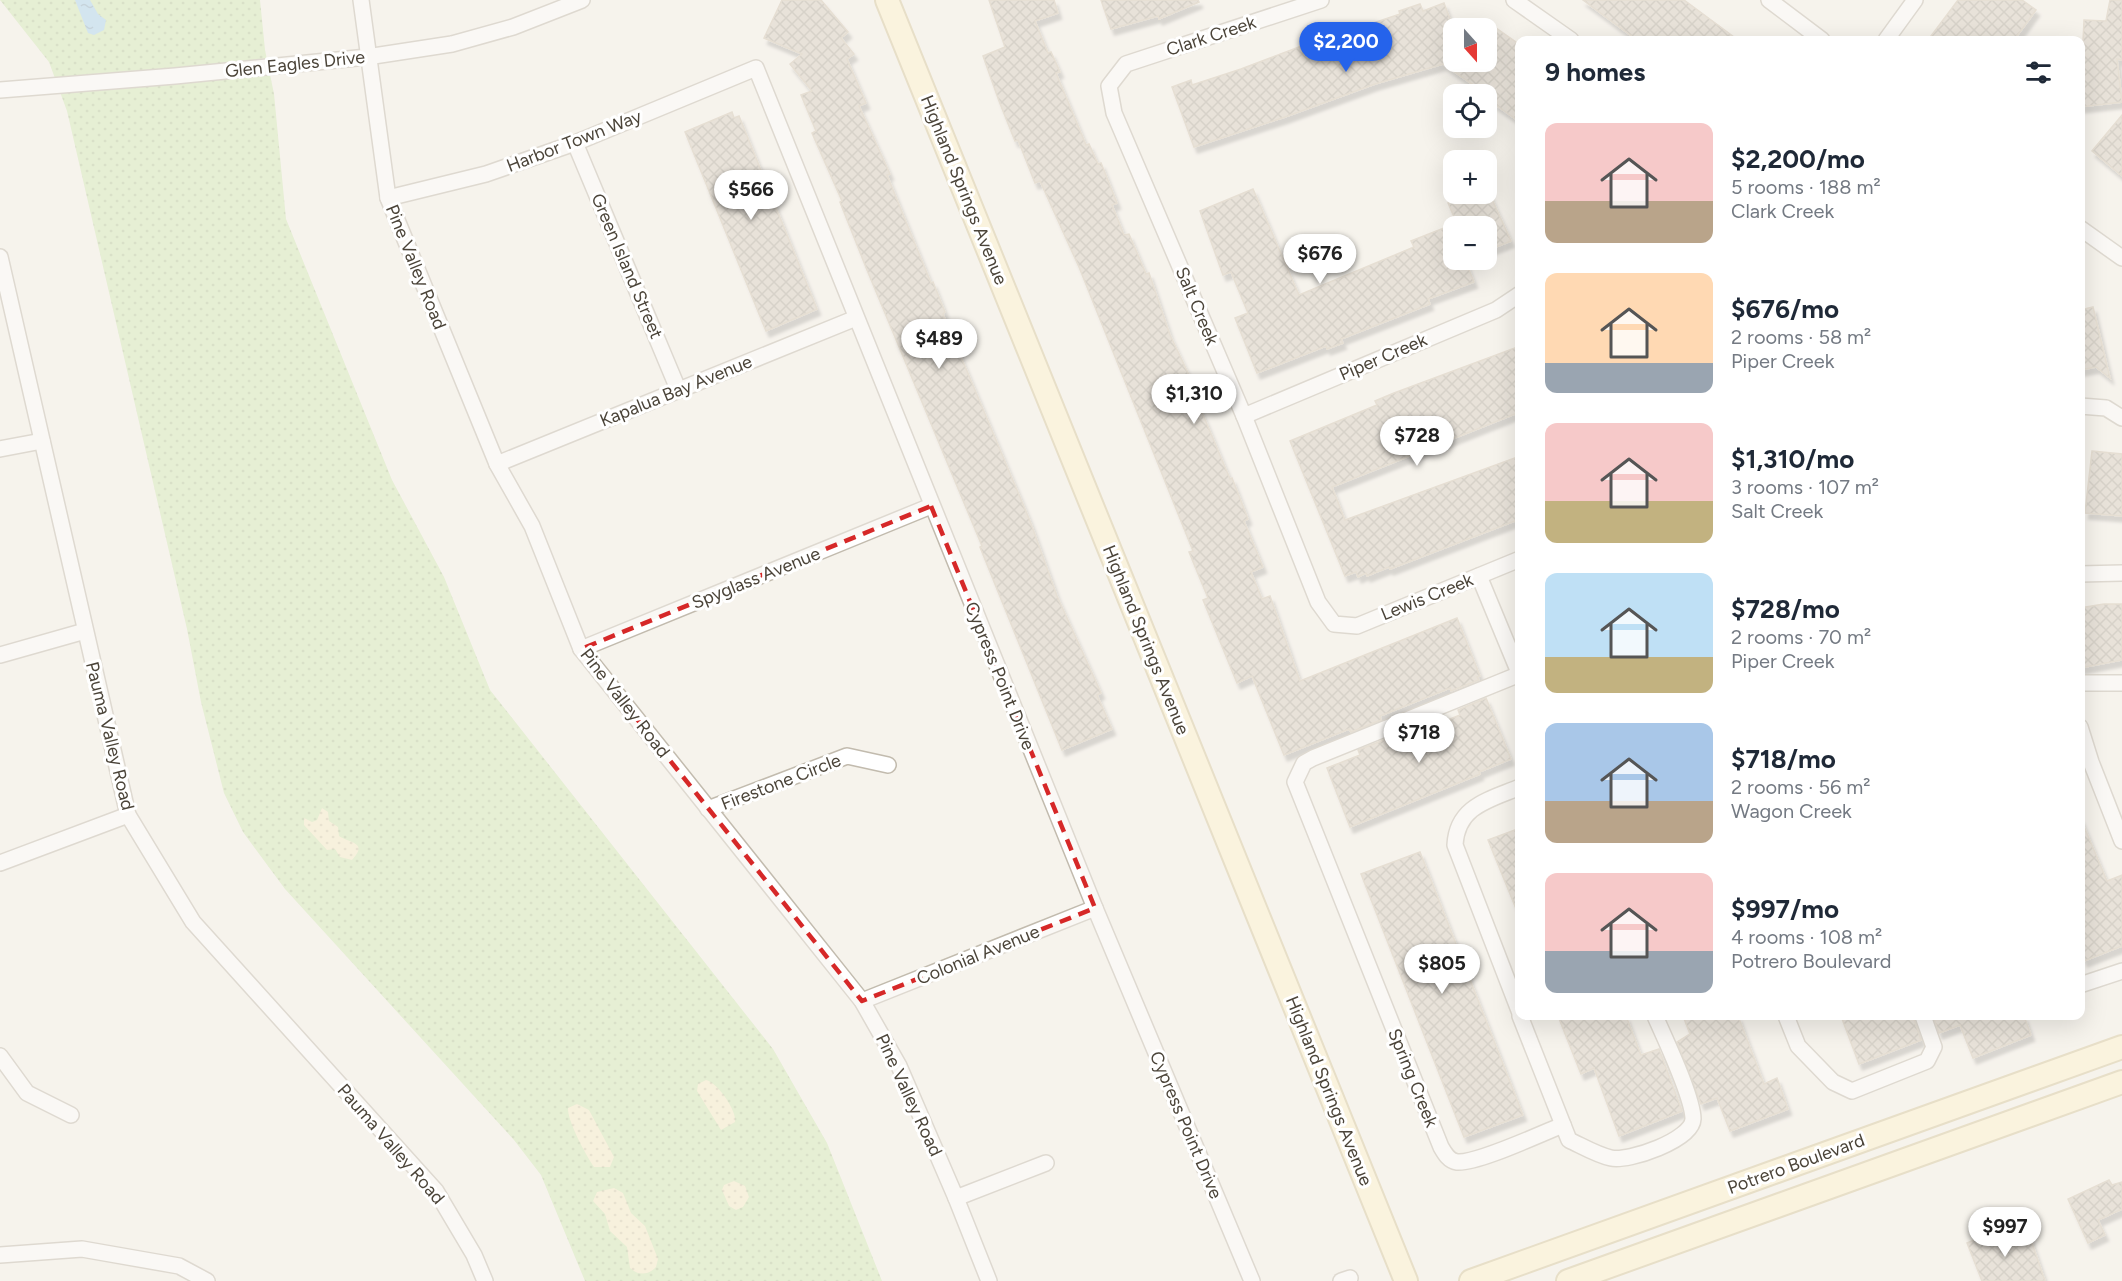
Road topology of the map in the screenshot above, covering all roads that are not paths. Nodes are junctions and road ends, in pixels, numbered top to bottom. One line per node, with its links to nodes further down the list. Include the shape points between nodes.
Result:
1 (362, 0): 11 (street, Pine Valley Road)
2 (582, 0): 11 (street, Glen Eagles Drive, via 480,38)
3 (887, 0): 70 (street, Highland Springs Avenue)
4 (1321, 0): 13 (street, Clark Creek, via 1126,64)
5 (1514, 0): 8 (street)
6 (1769, 0): 9 (street)
7 (1915, 0): 10 (street)
8 (1565, 36)
9 (1817, 36)
10 (1889, 36)
11 (368, 57): 14 (street, Glen Eagles Drive); 16 (street, Pine Valley Road)
12 (756, 68): 15 (street, Harbor Town Way); 21 (street, Cypress Point Drive)
13 (1109, 86): 24 (street, Salt Creek, via 1114,113)
14 (0, 90)
15 (575, 143): 16 (street, Harbor Town Way, via 486,174); 22 (street, Green Island Street)
16 (387, 198): 28 (street, Pine Valley Road)
17 (2085, 232): 19 (street)
18 (0, 256): 26 (street, Pauma Valley Road)
19 (2122, 258)
20 (1515, 297): 24 (street, Piper Creek, via 1496,310)
21 (856, 318): 22 (street, Kapalua Bay Avenue); 29 (street, Cypress Point Drive)
22 (678, 389): 28 (street, Kapalua Bay Avenue)
23 (2085, 406): 25 (street, via 2106,408)
24 (1244, 416): 34 (street, Salt Creek, via 1318,602)
25 (2122, 418)
26 (42, 441): 27 (street); 35 (street, Pauma Valley Road)
27 (0, 449)
28 (496, 464): 36 (street, Pine Valley Road, via 532,526)
29 (931, 506): 36 (street, Spyglass Avenue); 49 (street, Cypress Point Drive)
30 (1515, 562): 33 (street, Lewis Creek)
31 (2122, 573): 32 (street)
32 (2085, 574)
33 (1479, 576): 34 (street, Lewis Creek, via 1357,626); 38 (street)
34 (1334, 624)
35 (85, 631): 37 (street); 46 (street, Pauma Valley Road)
36 (581, 649): 45 (street, Pine Valley Road)
37 (0, 655)
38 (1515, 665)
39 (1515, 677): 62 (street, Spring Creek, via 1313,758 1304,763 1295,782 1449,1159 1458,1162 1479,1157)
40 (2085, 683): 41 (street)
41 (2122, 683)
42 (2085, 743): 47 (street)
43 (888, 765): 45 (street, Firestone Circle, via 847,756)
44 (1515, 789): 53 (street, via 1468,812 1458,823 1455,845)
45 (708, 809): 52 (street, Pine Valley Road)
46 (128, 815): 48 (street); 67 (street, Pauma Valley Road, via 193,922 436,1191)
47 (2122, 840)
48 (0, 862)
49 (1095, 908): 52 (street, Colonial Avenue); 69 (street, Cypress Point Drive)
50 (2122, 971): 51 (street)
51 (2085, 984)
52 (862, 1001): 64 (street, Pine Valley Road, via 899,1066)
53 (1515, 1001)
54 (1522, 1020): 62 (street)
55 (1657, 1020): 62 (street, via 1692,1111 1690,1130 1624,1159 1612,1159 1569,1140)
56 (1788, 1020): 57 (street, via 1798,1046 1833,1082 1852,1091 1927,1061 1934,1047)
57 (1924, 1020)
58 (2122, 1047): 71 (street, Potrero Boulevard)
59 (0, 1056): 61 (street, via 27,1093)
60 (2122, 1082): 72 (street, Potrero Boulevard)
61 (71, 1115)
62 (1563, 1125)
63 (1046, 1163): 64 (street)
64 (956, 1198): 68 (street, Pine Valley Road)
65 (0, 1256): 66 (street, via 82,1249 179,1266)
66 (207, 1281)
67 (485, 1281)
68 (988, 1281)
69 (1252, 1281)
70 (1406, 1281)
71 (1471, 1281)
72 (1568, 1281)

